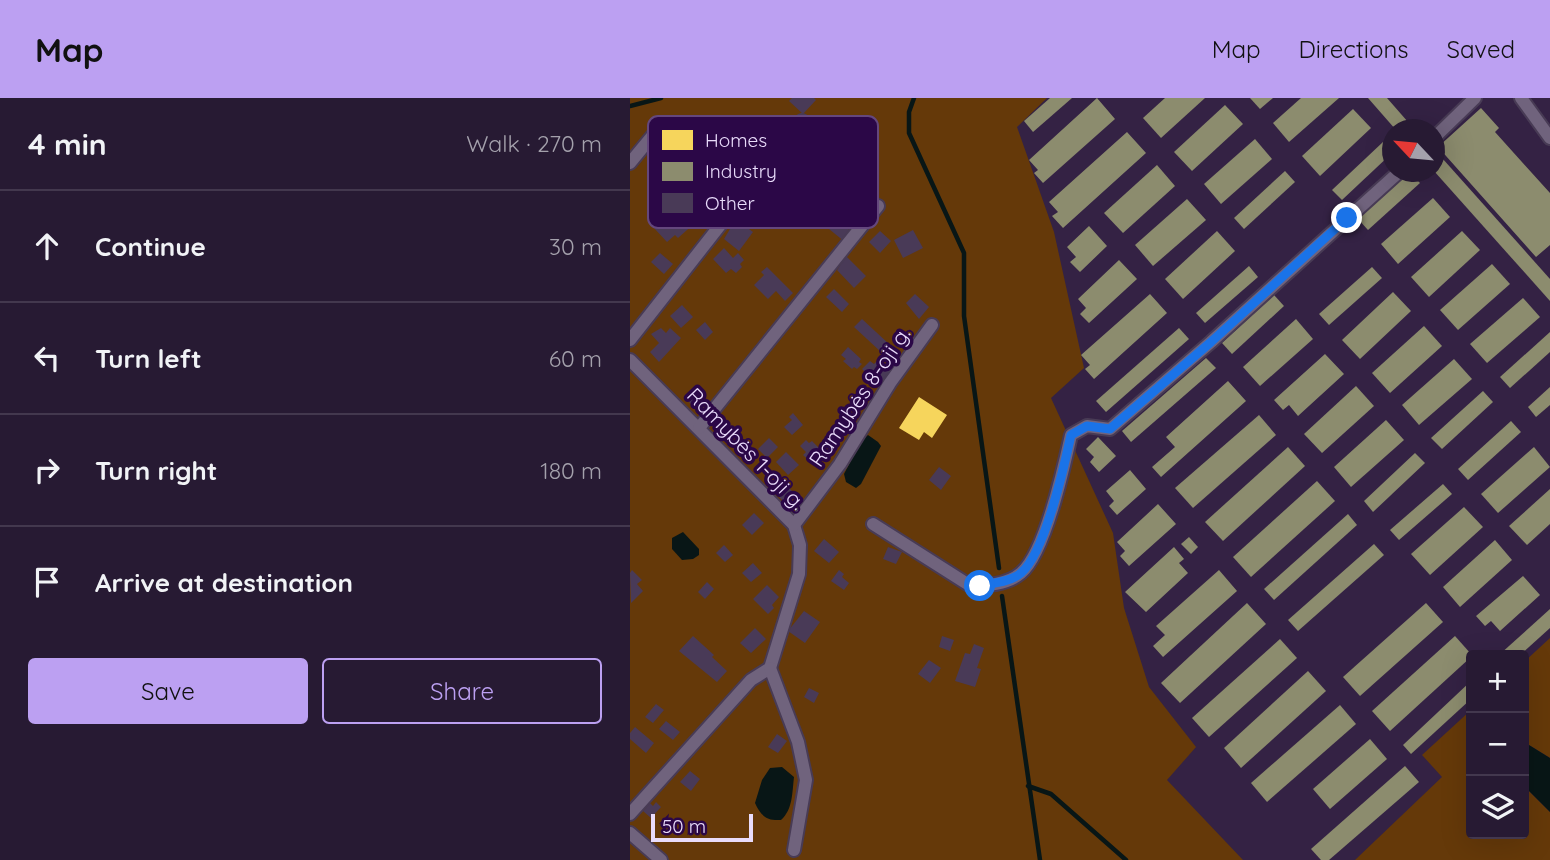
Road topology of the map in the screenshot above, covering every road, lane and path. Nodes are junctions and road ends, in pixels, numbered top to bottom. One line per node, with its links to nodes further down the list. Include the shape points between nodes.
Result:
1 (1475, 98): 3 (street)
2 (1521, 98): 4 (street)
3 (1445, 127)
4 (1550, 138)
5 (648, 141): 6 (street)
6 (630, 163)
7 (1388, 182): 14 (street, via 1110,429 1087,426 1071,435 1044,532 1023,572 1012,579 969,585)
8 (718, 228): 11 (street)
9 (860, 228): 13 (street)
10 (932, 325): 15 (street, Ramybės 8-oji g.)
11 (630, 340)
12 (630, 360): 13 (street, Ramybės 1-oji g.)
13 (699, 428): 15 (street, Ramybės 1-oji g.)
14 (873, 524)
15 (794, 525): 16 (street, Ramybės 1-oji g., via 800,545 799,575)
16 (770, 668): 17 (street, via 751,680); 19 (street, via 798,742 806,780)
17 (630, 814)
18 (630, 833): 20 (street)
19 (794, 850)
20 (661, 860)

